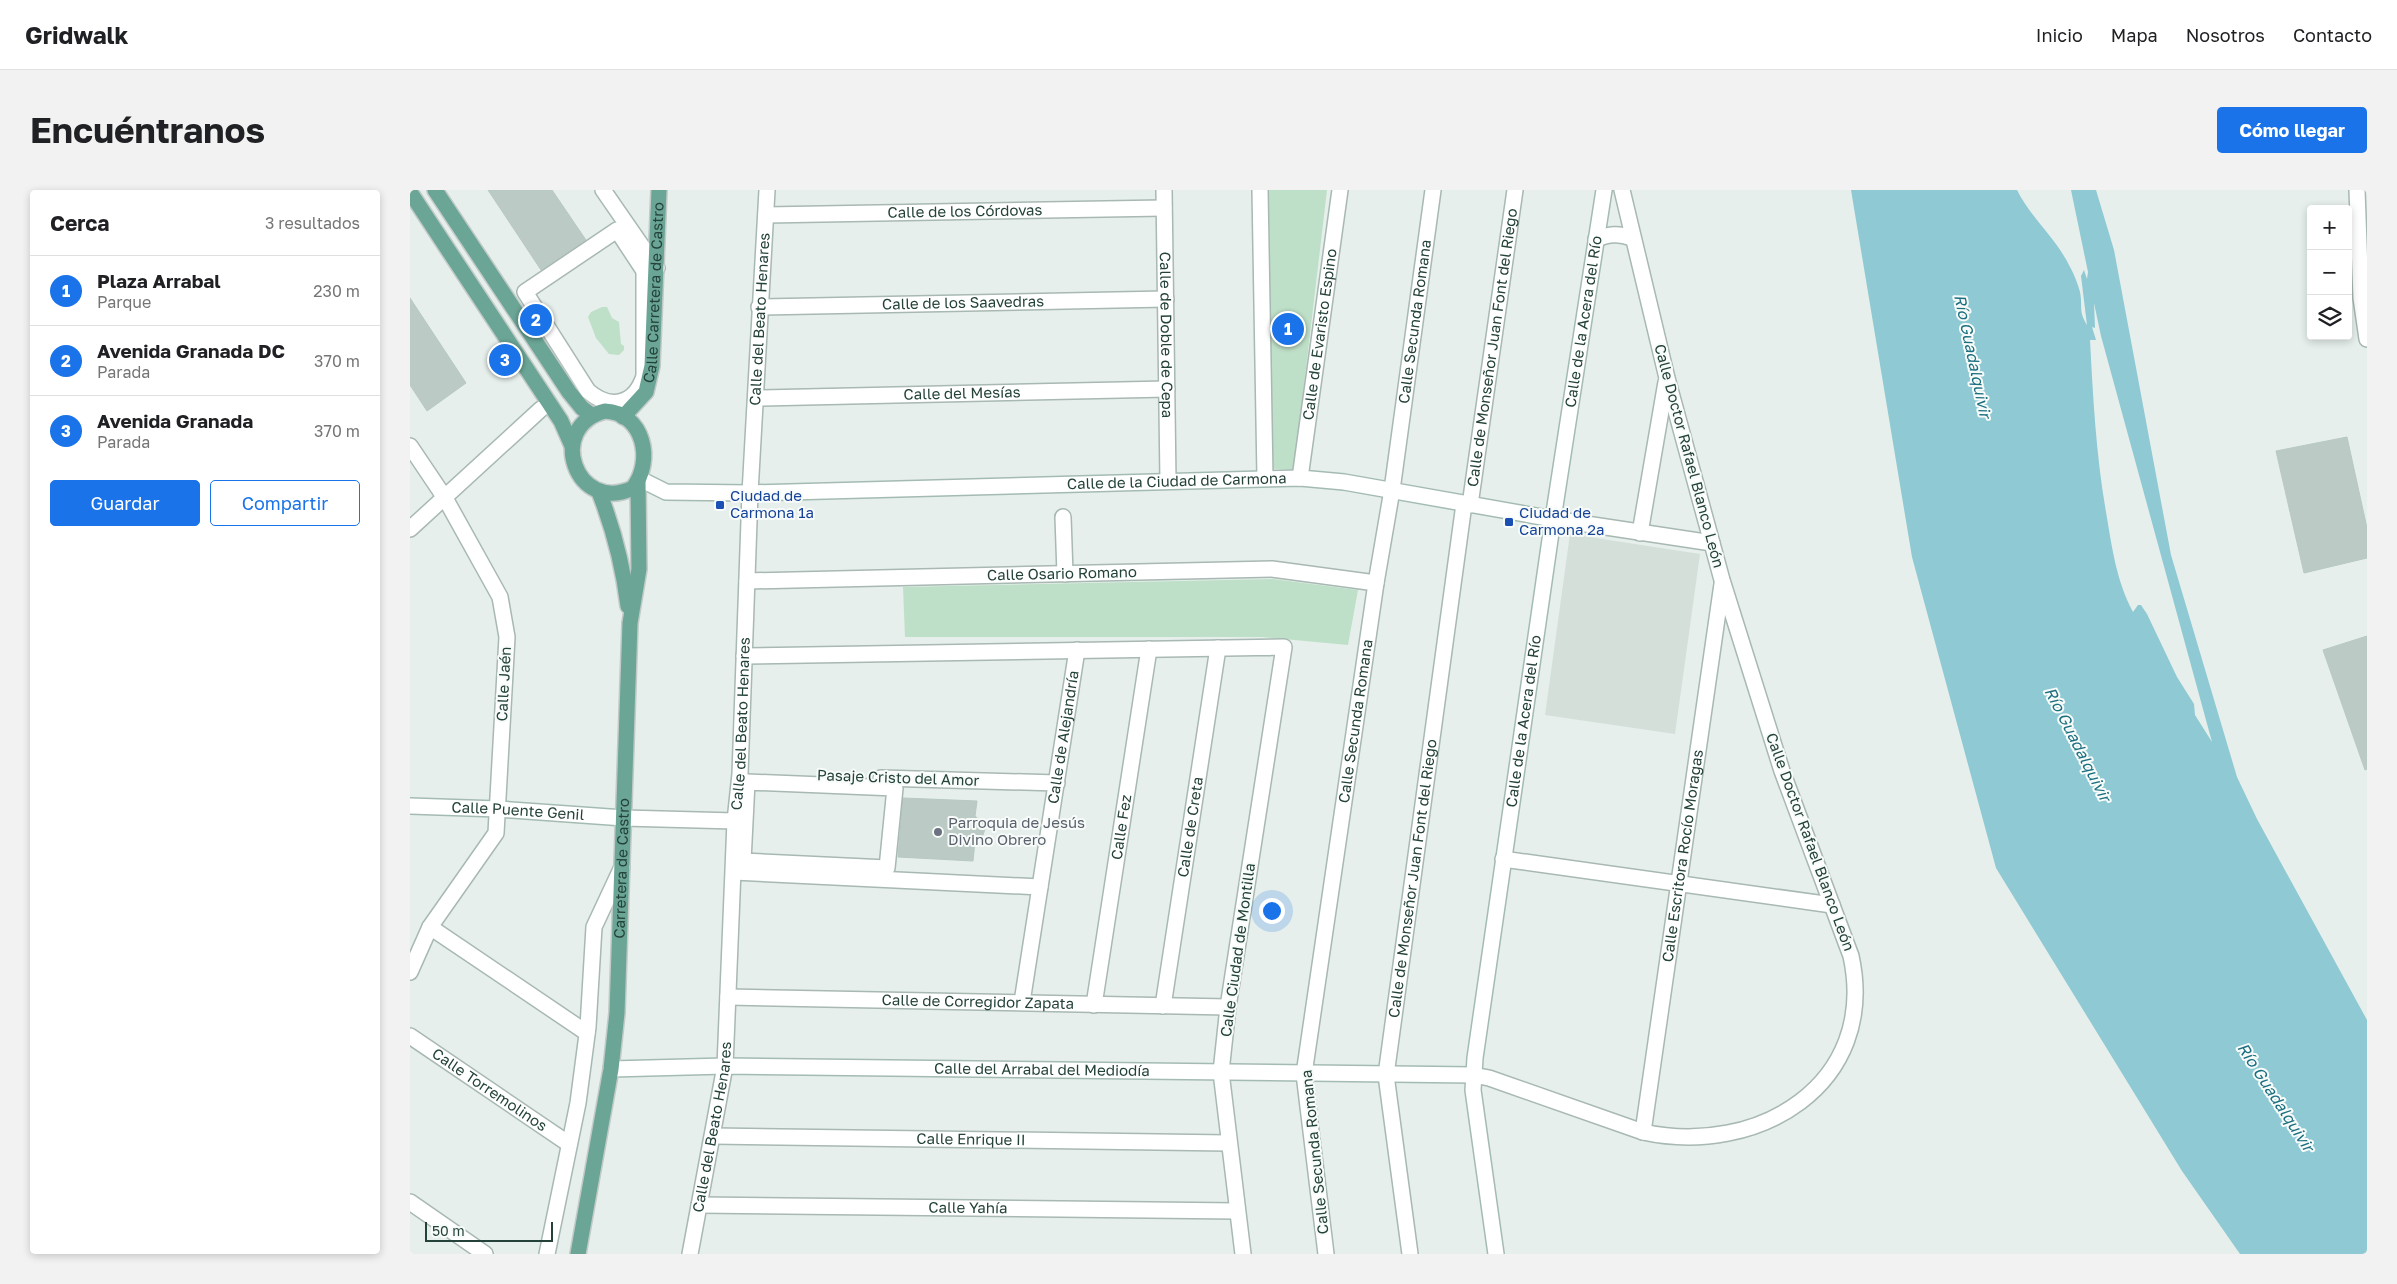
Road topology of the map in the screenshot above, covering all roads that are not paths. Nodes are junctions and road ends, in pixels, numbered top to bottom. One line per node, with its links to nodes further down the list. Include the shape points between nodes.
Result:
1 (435, 190): 27 (main road, via 569,392)
2 (603, 190): 18 (street)
3 (659, 190): 18 (main road, Calle Carretera de Castro)
4 (767, 190): 15 (street, Calle del Beato Henares)
5 (1164, 190): 14 (street, Calle de Doble de Cepa)
6 (1260, 190): 31 (street)
7 (1340, 190): 32 (street, Calle de Evaristo Espino)
8 (1433, 190): 35 (street, Calle Secunda Romana)
9 (1515, 190): 39 (street, Calle de Monseñor Juan Font del Riego)
10 (1604, 190): 17 (street, Calle de la Acera del Río)
11 (1622, 190): 16 (street, Calle Doctor Rafael Blanco León)
12 (410, 192): 30 (main road, via 561,421)
13 (2360, 200): 22 (street, via 2361,298)
14 (1164, 208): 15 (street, Calle de los Córdovas); 20 (street, Calle de Doble de Cepa)
15 (766, 215): 21 (street, Calle del Beato Henares)
16 (1632, 238): 17 (street, via 1622,234); 23 (street, Calle Doctor Rafael Blanco León)
17 (1596, 239): 41 (street, Calle de la Acera del Río)
18 (657, 268): 28 (main road, Calle Carretera de Castro, via 652,366 646,392)
19 (525, 292): 19 (street, via 617,230 644,271 644,376 641,386 622,402 609,403 597,399 588,391)
20 (1166, 299): 21 (street, Calle de los Saavedras); 24 (street, Calle de Doble de Cepa)
21 (759, 307): 25 (street, Calle del Beato Henares)
22 (2367, 339)
23 (1667, 378): 43 (street); 44 (street, Calle Doctor Rafael Blanco León)
24 (1167, 389): 25 (street, Calle del Mesías); 34 (street, Calle de Doble de Cepa)
25 (757, 398): 37 (street, Calle del Beato Henares)
26 (541, 409): 38 (street)
27 (591, 415): 28 (main road, via 605,411); 30 (main road, via 580,427)
28 (624, 417): 33 (main road, via 643,442 644,469)
29 (410, 446): 38 (street, Calle Jaén)
30 (572, 446): 36 (main road, via 575,468 582,479)
31 (1265, 478): 32 (street, Calle de la Ciudad de Carmona); 34 (street, Calle de la Ciudad de Carmona)
32 (1300, 478): 35 (street, Calle de la Ciudad de Carmona)
33 (639, 480): 36 (main road, via 624,492); 37 (street, Calle de la Ciudad de Carmona, via 666,492); 49 (main road, Carretera de Castro, via 639,569)
34 (1168, 481): 37 (street, Calle de la Ciudad de Carmona)
35 (1392, 490): 39 (street, Calle de la Ciudad de Carmona); 48 (street, Calle Secunda Romana)
36 (599, 492): 49 (main road, via 614,529 622,562)
37 (750, 492): 47 (street, Calle del Beato Henares)
38 (445, 498): 42 (street); 57 (street, Calle Jaén, via 500,598 506,637)
39 (1467, 504): 41 (street, Calle de la Ciudad de Carmona); 80 (street, Calle de Monseñor Juan Font del Riego)
40 (1062, 517): 45 (street)
41 (1553, 519): 43 (street, Calle de la Ciudad de Carmona); 60 (street, Calle de la Acera del Río)
42 (410, 529)
43 (1640, 532): 44 (street, Calle de la Ciudad de Carmona)
44 (1712, 543): 46 (street, Calle Doctor Rafael Blanco León)
45 (1065, 574): 47 (street, Calle Osario Romano); 48 (street, Calle Osario Romano, via 1272,569)
46 (1722, 580): 64 (street, Calle Escritora Rocío Moragas); 66 (street, Calle Doctor Rafael Blanco León, via 1782,771)
47 (747, 581): 53 (street, Calle del Beato Henares)
48 (1376, 583): 79 (street, Calle Secunda Romana)
49 (630, 623): 58 (main road, Carretera de Castro)
50 (1218, 648): 51 (street); 72 (street, Calle de Creta); 73 (street, Calle Ciudad de Montilla, via 1284,647)
51 (1149, 649): 52 (street); 71 (street, Calle Fez)
52 (1077, 650): 53 (street); 55 (street, Calle de Alejandría)
53 (744, 656): 54 (street, Calle del Beato Henares)
54 (740, 774): 55 (street, Pasaje Cristo del Amor); 59 (street, Calle del Beato Henares)
55 (1057, 783): 65 (street, Calle de Alejandría)
56 (410, 806): 57 (street, Calle Puente Genil)
57 (498, 809): 58 (street, Calle Puente Genil); 67 (street, Calle Jaén, via 496,833)
58 (624, 818): 59 (street); 61 (main road, Carretera de Castro)
59 (735, 821): 63 (street, Calle del Beato Henares)
60 (1503, 859): 64 (street); 81 (street, Calle de la Acera del Río)
61 (623, 866): 74 (street, via 594,927); 77 (main road, Carretera de Castro, via 617,1013)
62 (887, 868): 62 (street, via 895,788 747,782 743,861)
63 (734, 872): 65 (street); 69 (street, Calle del Beato Henares)
64 (1679, 884): 66 (street); 82 (street, Calle Escritora Rocío Moragas)
65 (1040, 888): 70 (street, Calle de Alejandría)
66 (1832, 905): 82 (street, Calle Doctor Rafael Blanco León, via 1851,956 1856,985 1849,1039 1830,1073 1797,1103 1739,1131 1686,1138)
67 (430, 926): 68 (street, Calle Jaén); 74 (street)
68 (410, 972)
69 (728, 997): 70 (street, Calle de Corregidor Zapata); 76 (street, Calle del Beato Henares)
70 (1022, 1002): 71 (street, Calle de Corregidor Zapata)
71 (1094, 1004): 72 (street, Calle de Corregidor Zapata)
72 (1163, 1006): 73 (street, Calle de Corregidor Zapata)
73 (1228, 1008): 78 (street, Calle Ciudad de Montilla)
74 (587, 1033): 85 (street)
75 (410, 1036): 85 (street, Calle Torremolinos)
76 (725, 1066): 77 (street, Calle del Arrabal del Mediodía); 78 (street, Calle del Arrabal del Mediodía); 83 (street, Calle del Beato Henares)
77 (611, 1069): 91 (main road, Carretera de Castro)
78 (1221, 1072): 79 (street, Calle del Arrabal del Mediodía); 84 (street, Calle Ciudad de Montilla)
79 (1304, 1074): 80 (street, Calle del Arrabal del Mediodía); 94 (street, Calle Secunda Romana)
80 (1386, 1075): 81 (street, Calle del Arrabal del Mediodía); 95 (street, Calle de Monseñor Juan Font del Riego)
81 (1473, 1075): 82 (street, Calle Doctor Rafael Blanco León); 96 (street, Calle de la Acera del Río)
82 (1642, 1132)
83 (713, 1136): 84 (street, Calle Enrique II); 87 (street, Calle del Beato Henares)
84 (1228, 1143): 88 (street, Calle Ciudad de Montilla)
85 (569, 1144): 90 (street)
86 (410, 1202): 89 (street)
87 (699, 1205): 88 (street, Calle Yahía); 92 (street, Calle del Beato Henares)
88 (1237, 1212): 93 (street, Calle Ciudad de Montilla)
89 (486, 1254)
90 (547, 1254)
91 (578, 1254)
92 (690, 1254)
93 (1243, 1254)
94 (1326, 1254)
95 (1410, 1254)
96 (1496, 1254)

